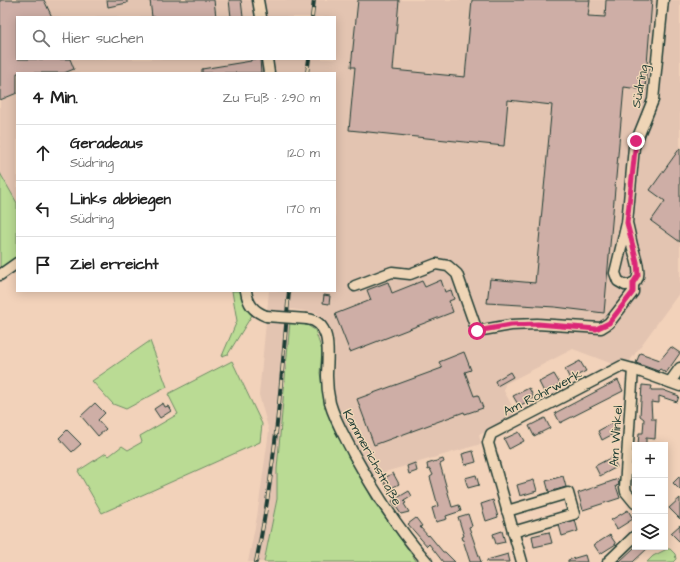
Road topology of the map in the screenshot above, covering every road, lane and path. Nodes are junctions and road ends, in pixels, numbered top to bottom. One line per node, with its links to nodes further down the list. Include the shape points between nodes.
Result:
1 (258, 0): 3 (street)
2 (663, 0): 6 (street, Südring, via 654,93 634,147)
3 (260, 16)
4 (267, 60): 5 (street)
5 (269, 72)
6 (627, 223): 9 (street, Südring, via 639,269); 9 (street, Südring, via 616,277 621,284)
7 (16, 264): 8 (street)
8 (0, 275)
9 (633, 283): 10 (street, Südring, via 633,292 609,323 601,328 538,324 511,325 477,331 457,274 448,266 436,264 410,274 392,272)
10 (355, 286)
11 (246, 292): 20 (street, Kammerichstraße, bridge, via 252,306 266,316 307,319 318,324 327,339 328,395 336,422 382,505)
12 (680, 368): 14 (street)
13 (633, 369): 14 (street, Am Rohrwerk); 16 (street, Am Winkel, via 625,487); 17 (street, Am Rohrwerk, via 622,366 617,368 491,434 488,443)
14 (670, 382): 15 (street, Am Rohrwerk)
15 (680, 386)
16 (632, 500)
17 (507, 511): 18 (street, Am Rohrwerk); 18 (street, via 568,493 574,514)
18 (513, 532): 21 (street, Am Rohrwerk)
19 (632, 539): 22 (street)
20 (427, 562)
21 (522, 562)
22 (608, 562)

